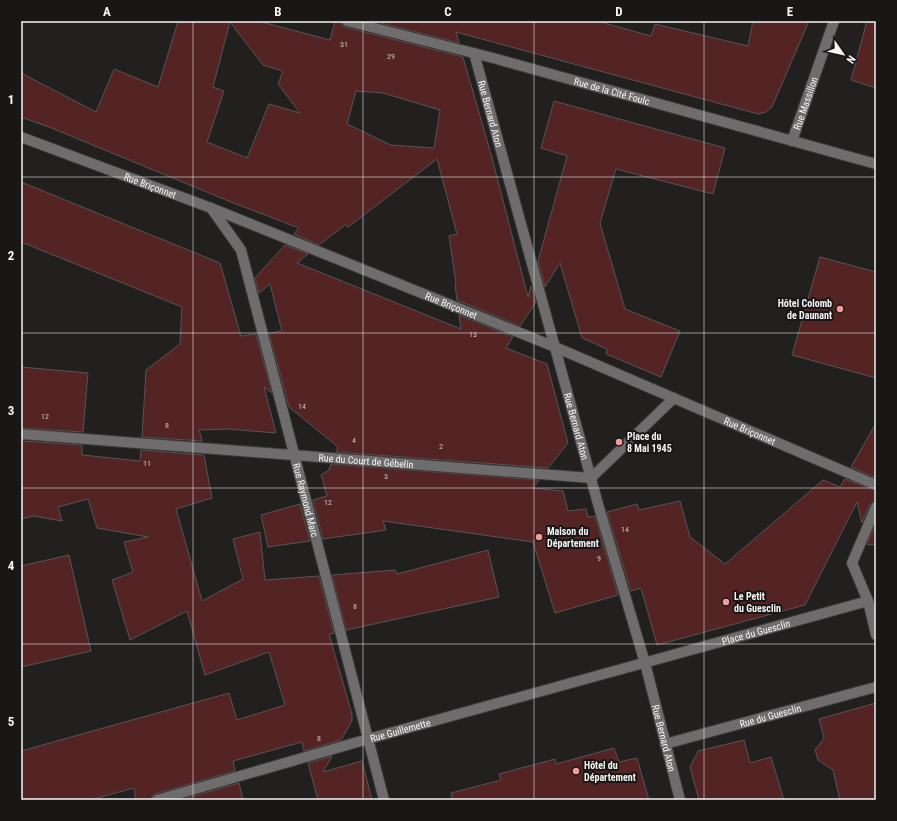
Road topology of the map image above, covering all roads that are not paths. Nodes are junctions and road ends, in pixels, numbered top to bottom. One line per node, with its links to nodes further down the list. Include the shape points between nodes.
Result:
1 (347, 21): 3 (street, Rue de la Cité Foulc)
2 (834, 21): 5 (street, Rue Massillon)
3 (474, 53): 5 (street, Rue de la Cité Foulc); 8 (street, Rue Bernard Aton)
4 (21, 137): 7 (street, Rue Briçonnet)
5 (792, 141): 6 (street, Rue de la Cité Foulc)
6 (876, 164)
7 (210, 208): 8 (street, Rue Briçonnet); 11 (street, Rue Raymond Marc, via 241,250)
8 (555, 346): 9 (street, Rue Briçonnet); 12 (street, Rue Bernard Aton)
9 (674, 398): 12 (street); 13 (street, Rue Briçonnet)
10 (21, 434): 11 (street, Rue du Court de Gébelin)
11 (295, 454): 12 (street, Rue du Court de Gébelin); 19 (street, Rue Raymond Marc)
12 (591, 478): 17 (street, Rue Bernard Aton)
13 (876, 485)
14 (876, 507): 15 (street, via 852,562)
15 (868, 601): 16 (street); 17 (street, Place du Guesclin)
16 (876, 635)
17 (645, 663): 19 (street, Rue Guillemette); 20 (street, Rue Bernard Aton)
18 (876, 687): 20 (street, Rue du Guesclin)
19 (368, 739): 21 (street, Rue Guillemette); 22 (street, Rue Raymond Marc)
20 (665, 744): 23 (street, Rue Bernard Aton)
21 (157, 800)
22 (384, 800)
23 (680, 800)

